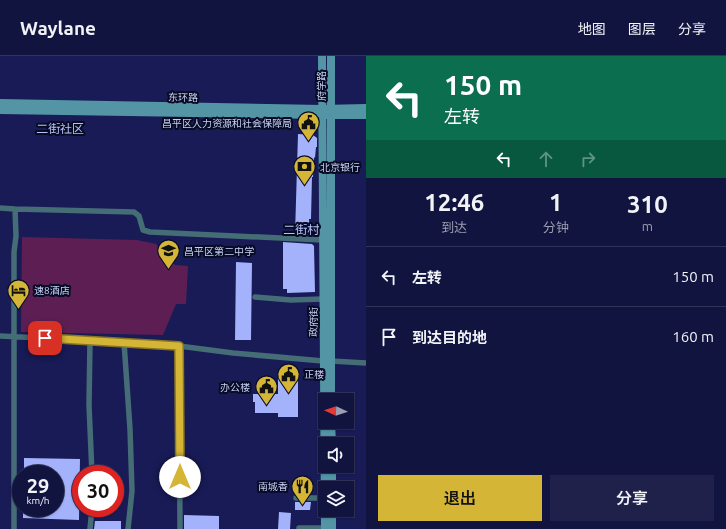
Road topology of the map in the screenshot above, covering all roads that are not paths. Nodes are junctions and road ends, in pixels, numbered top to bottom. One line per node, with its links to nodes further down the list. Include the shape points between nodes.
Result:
1 (322, 56): 6 (main road, 府学路)
2 (331, 56): 6 (main road, 府学路)
3 (0, 103): 6 (main road, 东环路)
4 (366, 108): 6 (main road, 东环路)
5 (0, 110): 6 (main road, 东环路)
6 (327, 112): 7 (main road, 东环路); 10 (main road, 政府街); 18 (main road, 政府街)
7 (366, 115)
8 (0, 208): 9 (street)
9 (15, 209): 10 (street, via 134,212 139,216 143,230 150,232); 14 (street)
10 (324, 240): 12 (main road, 政府街)
11 (255, 297): 12 (street)
12 (323, 299): 18 (main road, 政府街)
13 (0, 336): 14 (street)
14 (14, 336): 15 (street); 29 (street)
15 (90, 341): 16 (street); 21 (street)
16 (124, 342): 17 (street); 31 (street, via 132,484)
17 (179, 346): 18 (street); 32 (street)
18 (327, 361): 19 (street); 20 (main road, 政府街); 22 (main road, 政府街)
19 (366, 363)
20 (330, 393)
21 (92, 465)
22 (324, 481)
23 (296, 498): 24 (street)
24 (318, 498)
25 (91, 517): 30 (street)
26 (326, 517): 33 (main road, 政府街)
27 (330, 517): 33 (main road)
28 (299, 528): 33 (street)
29 (14, 529)
30 (90, 529)
31 (128, 529)
32 (180, 529)
33 (327, 529)

